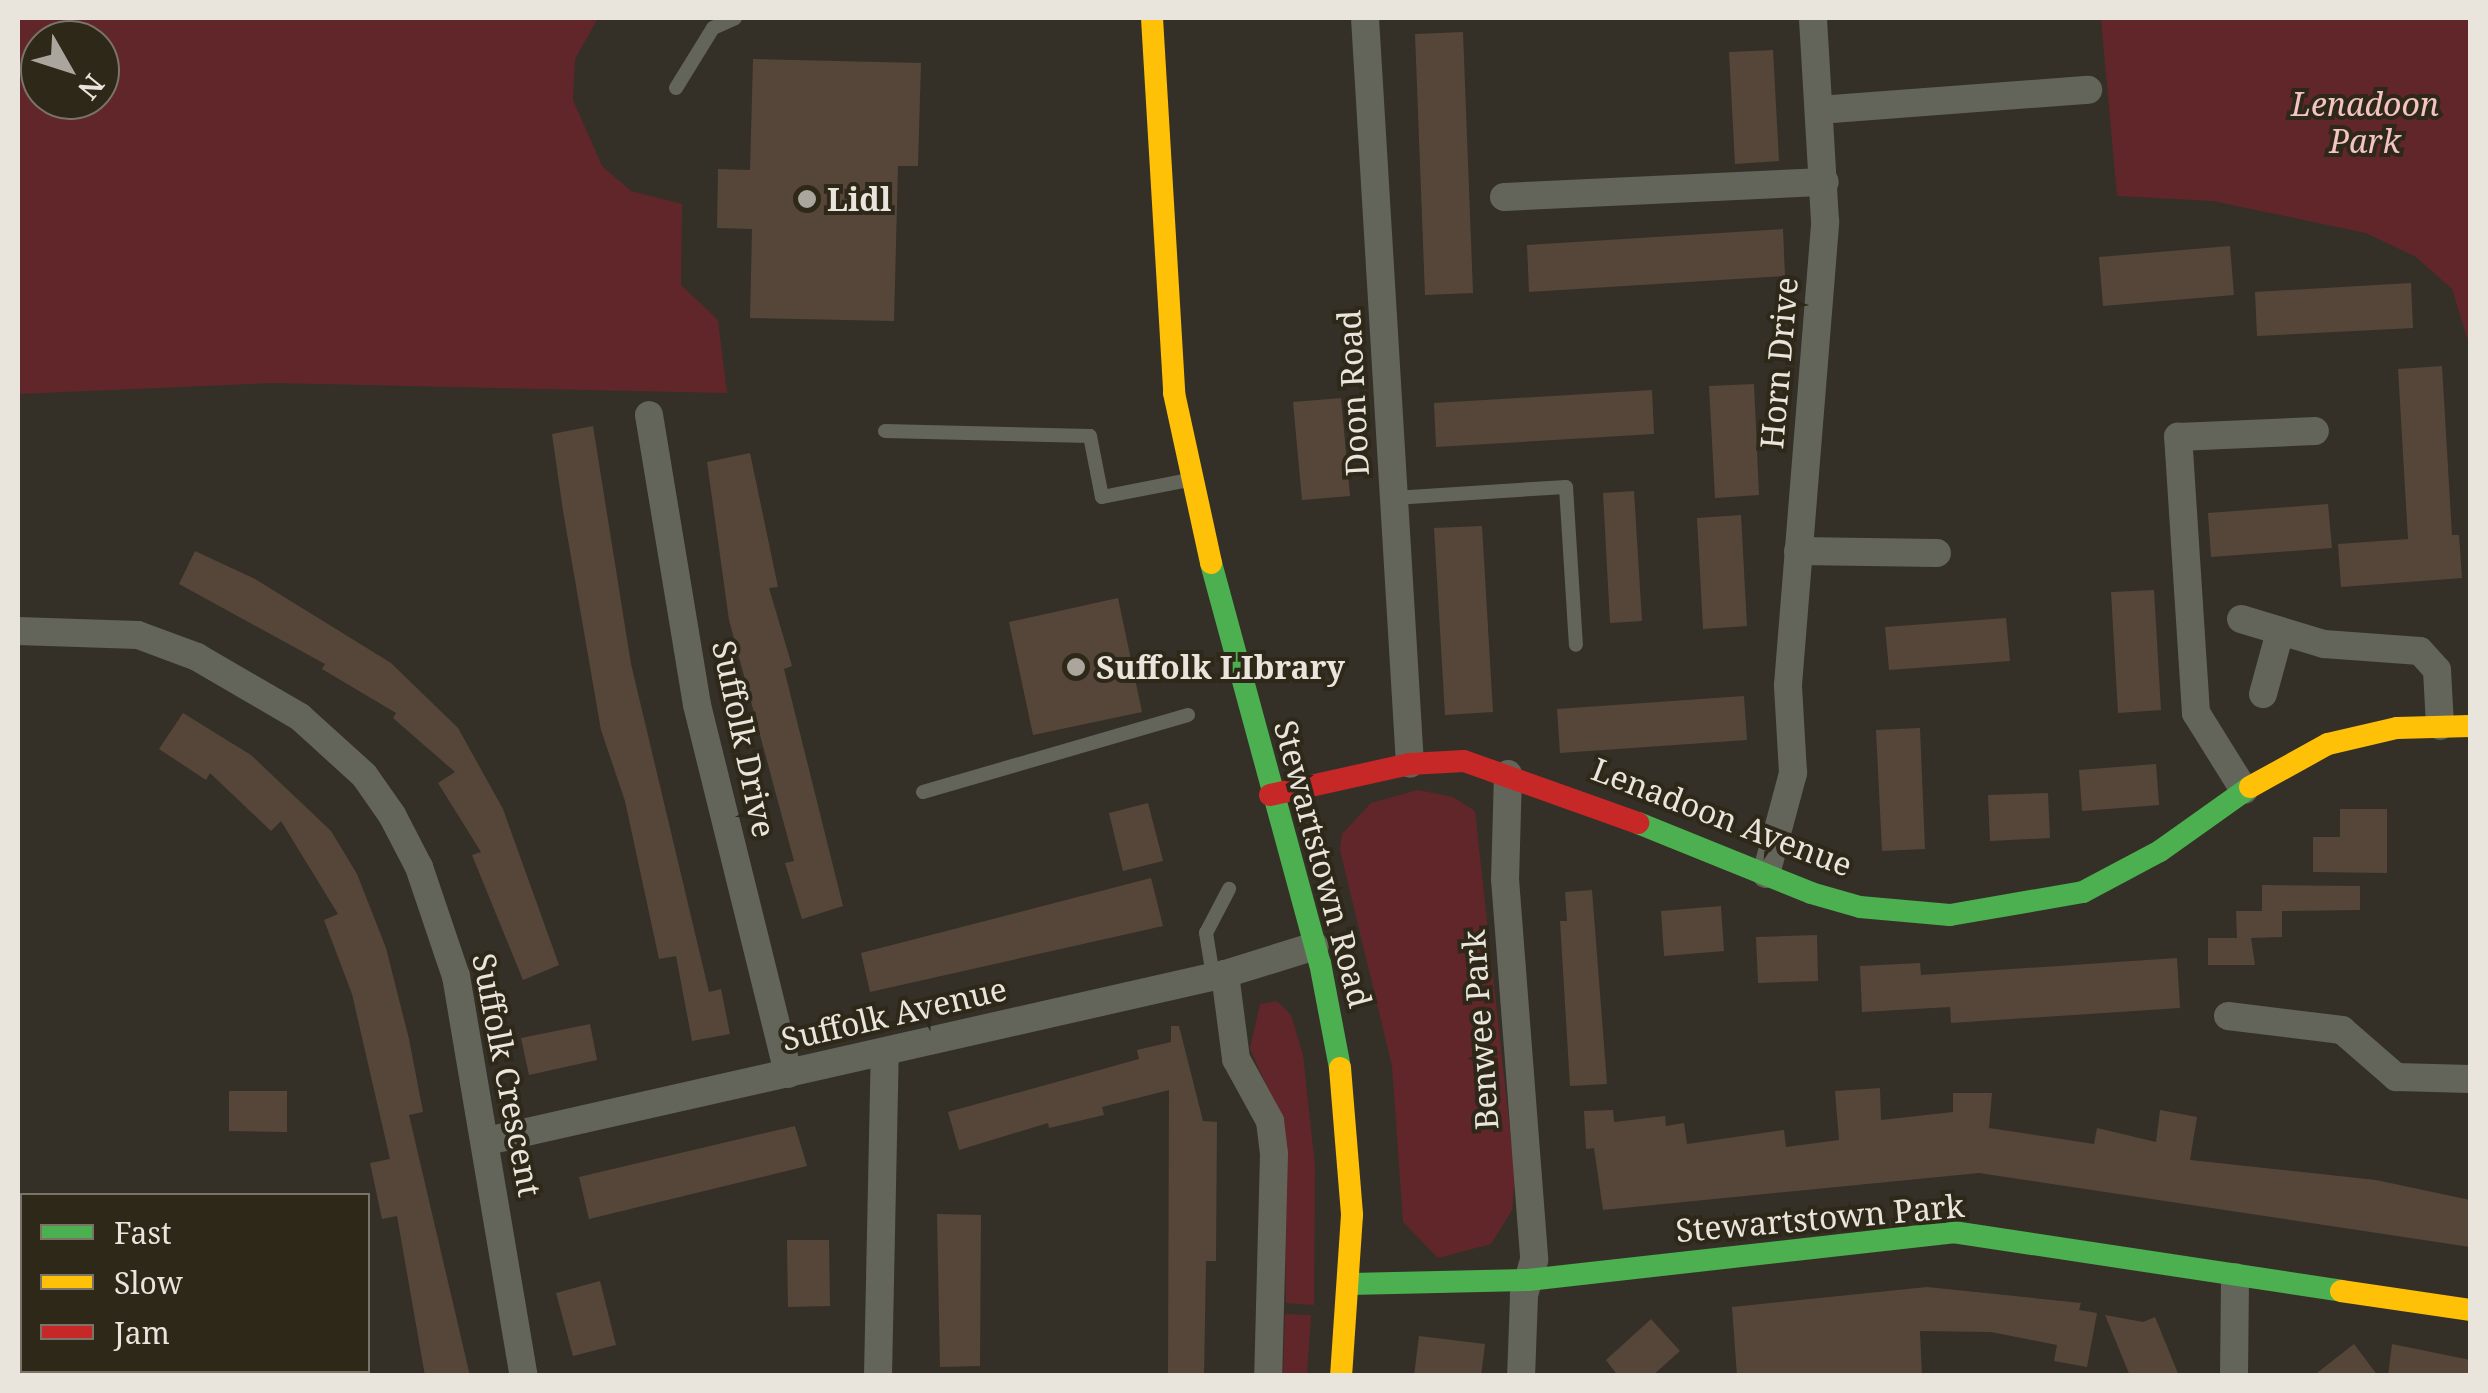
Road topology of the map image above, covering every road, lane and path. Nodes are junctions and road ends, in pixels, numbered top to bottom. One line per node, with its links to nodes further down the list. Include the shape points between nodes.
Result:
1 (735, 18): 5 (lane, via 713,28)
2 (1152, 18): 13 (street, Stewartstown Road, via 1166,340)
3 (1365, 18): 14 (street, Doon Road)
4 (1812, 18): 7 (street, Horn Drive)
5 (676, 88)
6 (2088, 90): 7 (street)
7 (1819, 110): 8 (street, Horn Drive)
8 (1825, 182): 9 (street); 15 (street, Horn Drive)
9 (1504, 197)
10 (649, 415): 36 (street, Suffolk Drive, via 697,706)
11 (885, 431): 13 (lane, via 1090,436 1102,497)
12 (2315, 431): 27 (street, via 2178,437 2196,713)
13 (1190, 480): 29 (street, Stewartstown Road)
14 (1394, 498): 20 (lane, via 1566,488); 25 (street, Doon Road)
15 (1798, 551): 16 (street); 30 (street, Horn Drive, via 1788,685 1793,773)
16 (1936, 552)
17 (2241, 619): 19 (street)
18 (18, 631): 38 (street, Suffolk Crescent, via 138,635 196,657 300,717 364,775 419,866 450,958)
19 (2280, 632): 21 (street); 23 (street, via 2324,644 2420,651 2436,670)
20 (1576, 645)
21 (2263, 694)
22 (1188, 715): 28 (lane)
23 (2440, 726): 24 (street, Lenadoon Avenue); 27 (street, Lenadoon Avenue, via 2328,744)
24 (2470, 726)
25 (1410, 764): 26 (street, Lenadoon Avenue, via 1464,762); 29 (street, Lenadoon Avenue)
26 (1508, 774): 30 (street, Lenadoon Avenue); 40 (street, Benwee Park, via 1504,879 1534,1260)
27 (2244, 790): 30 (street, Lenadoon Avenue, via 2127,870 2083,892 2024,906 1950,916 1876,909)
28 (923, 792)
29 (1270, 794): 32 (street, Stewartstown Road)
30 (1766, 874)
31 (1229, 889): 33 (lane, via 1206,932)
32 (1315, 946): 33 (street, Suffolk Avenue); 41 (street, Stewartstown Road, via 1345,1097)
33 (1219, 975): 35 (street, Suffolk Avenue); 45 (street, via 1236,1059 1270,1120)
34 (2228, 1016): 37 (street, via 2342,1030 2396,1077)
35 (885, 1052): 36 (street, Suffolk Avenue); 44 (street)
36 (788, 1074): 38 (street, Suffolk Avenue)
37 (2470, 1079)
38 (486, 1141): 43 (street, Suffolk Crescent)
39 (2235, 1277): 40 (street, Stewartstown Park, via 1953,1232); 42 (street, Stewartstown Park); 48 (street)
40 (1528, 1280): 41 (street, Stewartstown Park); 47 (street, Benwee Park)
41 (1350, 1284): 46 (street, Stewartstown Road)
42 (2470, 1310)
43 (524, 1376)
44 (878, 1376)
45 (1268, 1376)
46 (1341, 1376)
47 (1521, 1376)
48 (2234, 1376)

